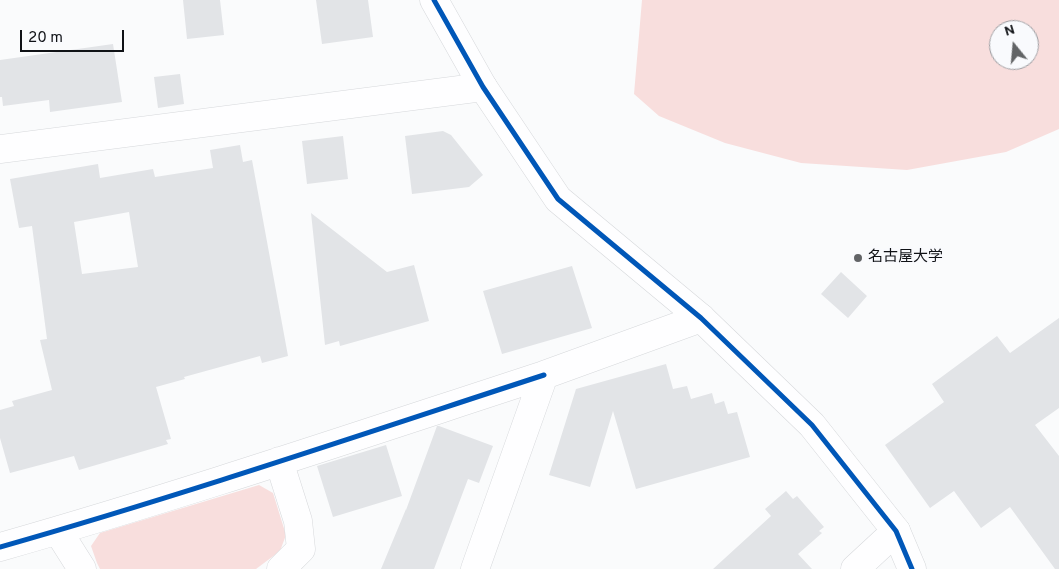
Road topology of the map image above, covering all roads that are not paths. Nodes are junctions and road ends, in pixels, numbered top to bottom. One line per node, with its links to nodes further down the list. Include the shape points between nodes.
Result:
1 (434, 0): 2 (street)
2 (483, 86): 3 (street); 4 (street, via 558,199)
3 (0, 149)
4 (701, 318): 5 (street); 8 (street, via 812,425)
5 (544, 375): 6 (street); 12 (street)
6 (279, 461): 7 (street); 11 (street, via 298,521 301,549)
7 (58, 531): 9 (street); 10 (street)
8 (896, 531): 13 (street); 14 (street)
9 (0, 547)
10 (82, 569)
11 (281, 569)
12 (475, 569)
13 (855, 569)
14 (912, 569)

